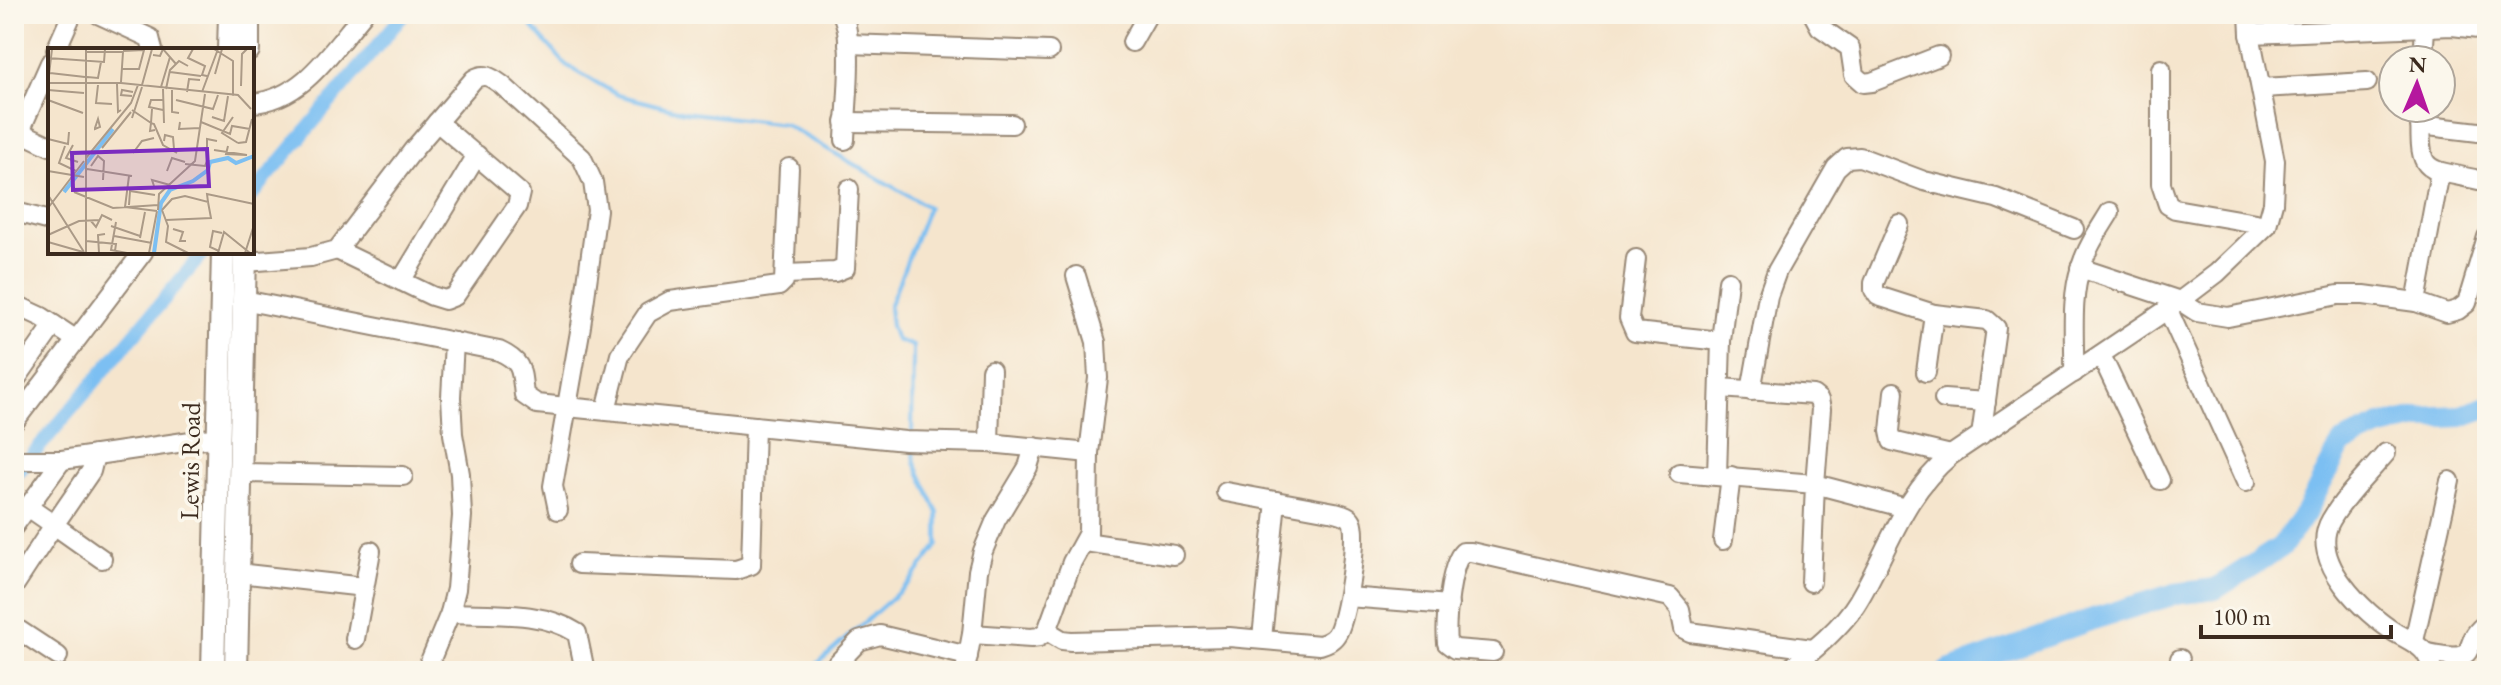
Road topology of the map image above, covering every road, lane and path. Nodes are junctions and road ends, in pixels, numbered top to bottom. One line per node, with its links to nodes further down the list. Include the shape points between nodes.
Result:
1 (72, 14): 16 (street)
2 (98, 14): 17 (street, via 150,38)
3 (230, 14): 18 (main road)
4 (248, 14): 19 (main road)
5 (363, 14): 26 (street, via 304,82 291,92)
6 (842, 14): 14 (street)
7 (1148, 14): 13 (street)
8 (1813, 14): 21 (street, via 1820,27 1850,48 1854,75 1863,83)
9 (2249, 14): 12 (street)
10 (2425, 28): 11 (street); 12 (street); 15 (street)
11 (2487, 30)
12 (2250, 34): 25 (street)
13 (1132, 42)
14 (848, 44): 20 (street); 28 (street, via 845,131)
15 (2424, 44)
16 (57, 48)
17 (152, 48)
18 (229, 48)
19 (248, 48)
20 (1049, 51)
21 (1939, 56)
22 (48, 67): 31 (street)
23 (2161, 69): 43 (street, via 2161,184 2168,205)
24 (2367, 82): 25 (street)
25 (2262, 88): 43 (street, via 2275,161)
26 (254, 103)
27 (437, 122): 34 (street); 46 (street); 75 (street, via 474,79 489,77 589,168 597,210)
28 (1012, 124)
29 (2421, 124): 36 (street, via 2420,156)
30 (2452, 124): 32 (street)
31 (17, 130): 33 (street)
32 (2487, 133)
33 (48, 145)
34 (477, 155): 54 (street); 54 (street, via 517,189 517,206 455,296 432,296)
35 (789, 168): 52 (street)
36 (2440, 172): 37 (street); 57 (street)
37 (2486, 177)
38 (849, 189): 52 (street, via 845,268)
39 (2110, 212): 51 (street)
40 (23, 214): 41 (street)
41 (48, 220)
42 (1899, 224): 60 (street, via 1874,290 1878,296)
43 (2267, 225): 59 (street)
44 (2074, 229): 71 (street, via 1996,198 1924,181 1860,157 1847,158 1836,168 1777,271)
45 (2487, 237): 57 (street, via 2467,303 2447,313)
46 (337, 250): 49 (street, via 311,257); 54 (street)
47 (141, 254): 62 (street)
48 (223, 254): 80 (main road, Lewis Road)
49 (245, 257): 56 (main road, Lewis Road)
50 (1636, 259): 63 (street, via 1629,318 1635,332)
51 (2080, 268): 59 (street); 68 (street)
52 (786, 274): 76 (street, via 779,286 670,301 648,313 620,355)
53 (1076, 276): 84 (street, via 1096,342 1098,378)
54 (401, 281)
55 (1728, 281): 63 (street)
56 (244, 300): 64 (street); 81 (main road, Lewis Road)
57 (2416, 302): 59 (street, via 2338,295 2228,317)
58 (14, 304): 61 (street)
59 (2174, 306): 65 (street); 96 (street)
60 (1934, 314): 67 (street); 74 (street, via 1987,320 1996,328)
61 (54, 325): 62 (street); 69 (street)
62 (75, 339): 77 (street)
63 (1721, 341): 70 (street)
64 (454, 342): 75 (street, via 516,359 524,395); 117 (street, via 451,397 462,516)
65 (2101, 355): 68 (street); 94 (street)
66 (991, 370): 82 (street)
67 (1926, 372)
68 (2074, 373): 79 (street)
69 (14, 382)
70 (1721, 388): 71 (street); 92 (street)
71 (1751, 391): 97 (street, via 1813,395 1819,400)
72 (1894, 392): 87 (street, via 1892,441)
73 (1944, 399): 74 (street)
74 (1986, 402): 79 (street)
75 (568, 407): 76 (street); 102 (street, via 553,486)
76 (606, 410): 78 (street)
77 (14, 422)
78 (755, 426): 82 (street, via 905,441); 110 (street, via 751,565 736,570)
79 (1981, 436): 87 (street)
80 (218, 437): 81 (main road); 86 (street); 129 (main road, Lewis Road)
81 (241, 437): 90 (main road, Lewis Road)
82 (989, 443): 83 (street)
83 (1034, 447): 84 (street); 121 (street, via 988,535 978,571)
84 (1089, 453): 106 (street)
85 (2386, 453): 126 (street, via 2331,519 2325,546 2344,587 2371,615)
86 (95, 455): 89 (street); 103 (street, via 91,471)
87 (1951, 455): 101 (street, via 1918,487)
88 (14, 460): 89 (street)
89 (53, 460): 100 (street)
90 (240, 473): 93 (street); 111 (main road, Lewis Road)
91 (1679, 473): 92 (street)
92 (1724, 475): 97 (street); 105 (street)
93 (403, 476)
94 (2160, 480)
95 (2450, 481): 126 (street)
96 (2246, 482)
97 (1815, 484): 101 (street); 112 (street)
98 (1226, 492): 99 (street)
99 (1276, 501): 115 (street, via 1335,512 1353,522); 122 (street)
100 (28, 507): 103 (street); 104 (street)
101 (1906, 508): 124 (street, via 1857,605)
102 (558, 510)
103 (54, 525): 109 (street); 113 (street)
104 (14, 526)
105 (1723, 540)
106 (1085, 542): 108 (street); 120 (street, via 1072,562)
107 (371, 551): 114 (street)
108 (1174, 555)
109 (102, 559)
110 (579, 564)
111 (238, 573): 114 (street); 130 (main road, Lewis Road)
112 (1811, 582)
113 (14, 586)
114 (364, 587): 123 (street)
115 (1348, 597): 116 (street); 122 (street, via 1338,634 1327,643)
116 (1449, 605): 124 (street, via 1456,562 1463,552 1471,552 1670,597 1690,632); 125 (street, via 1450,647)
117 (450, 613): 131 (street); 132 (street, via 563,623 577,633)
118 (2487, 623): 126 (street, via 2462,657)
119 (14, 627): 127 (street)
120 (1047, 631): 121 (street, via 1031,638); 122 (street, via 1071,641)
121 (972, 634): 128 (street)
122 (1262, 638)
123 (355, 639)
124 (1812, 649): 134 (street)
125 (1493, 652)
126 (2425, 655)
127 (58, 656)
128 (967, 664): 133 (street, via 880,635 859,641)
129 (213, 671)
130 (236, 671)
131 (426, 671)
132 (585, 671)
133 (830, 671)
134 (1787, 671)

